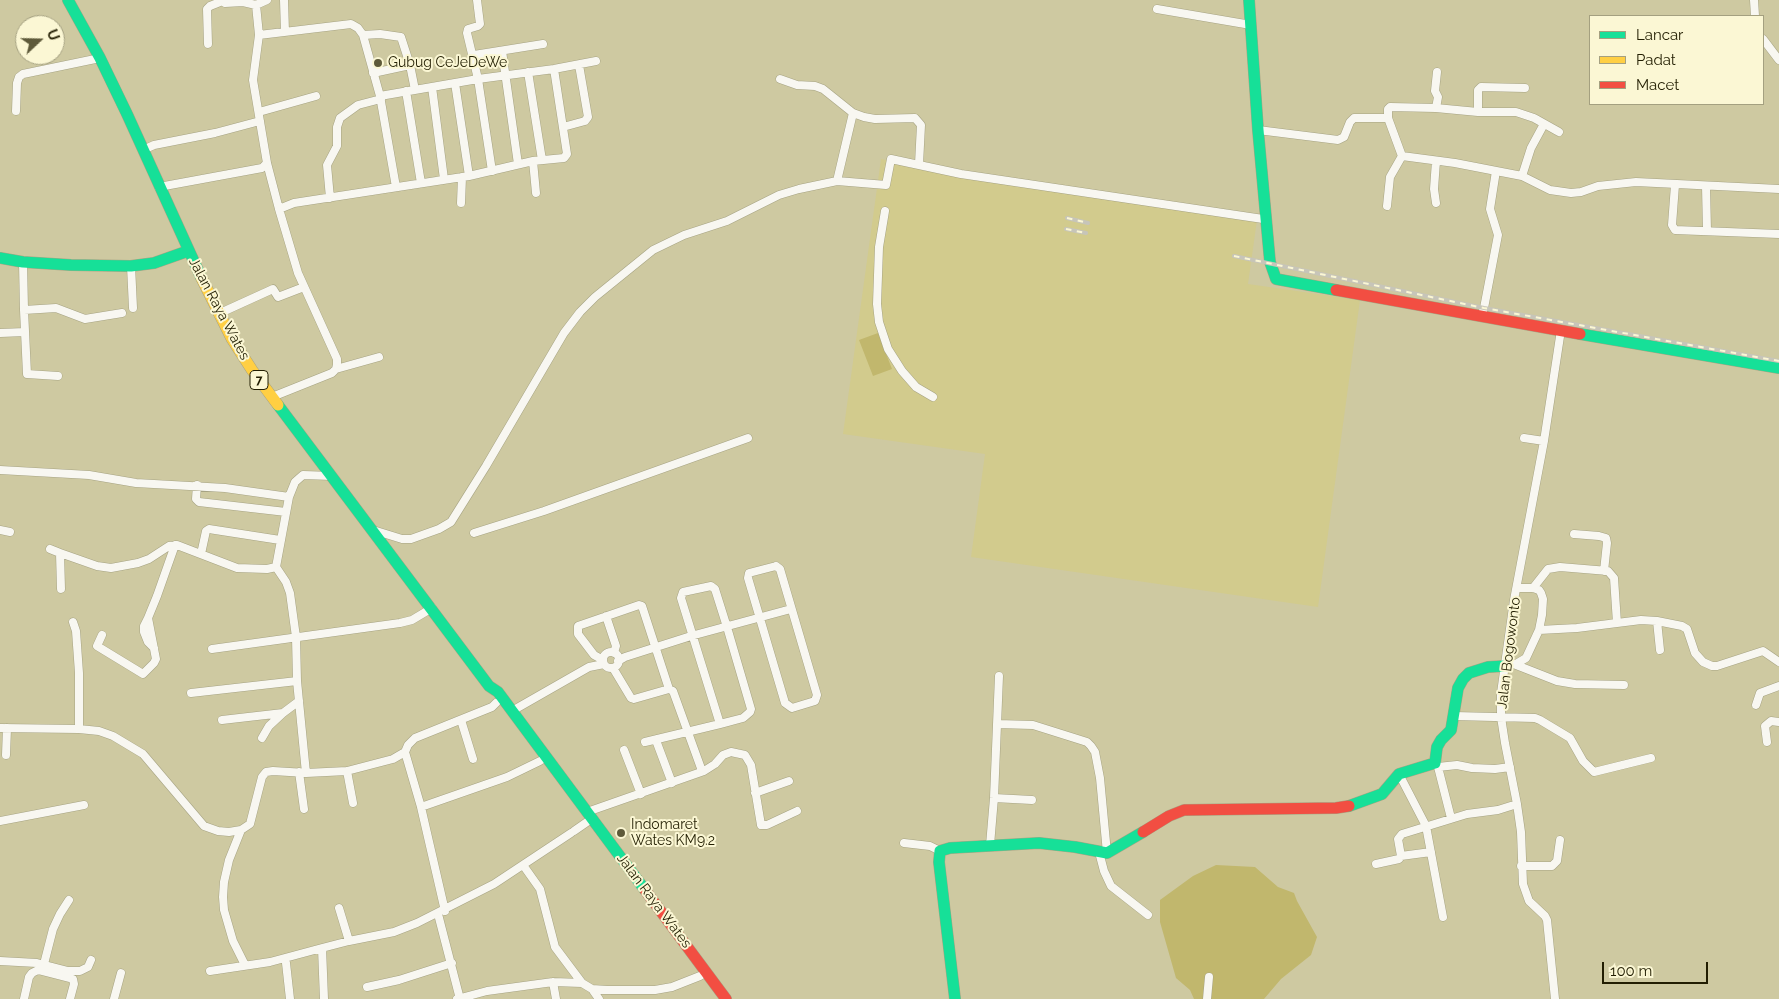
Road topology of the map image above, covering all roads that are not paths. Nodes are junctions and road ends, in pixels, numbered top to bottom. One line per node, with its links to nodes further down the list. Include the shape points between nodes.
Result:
1 (68, 0): 20 (main road, Jalan Raya Wates / 7)
2 (267, 0): 8 (street)
3 (284, 0): 12 (street)
4 (477, 0): 19 (street, via 480,24 467,30)
5 (1249, 0): 11 (main road)
6 (1754, 0): 10 (street)
7 (220, 1): 8 (street, via 225,4); 16 (street, via 207,9)
8 (256, 4): 13 (street)
9 (1157, 9): 11 (street)
10 (1756, 15)
11 (1251, 25): 48 (main road)
12 (284, 32): 13 (street); 14 (street, via 351,24)
13 (259, 35): 41 (street, via 253,74)
14 (363, 35): 23 (street, via 401,37); 28 (street)
15 (1764, 40): 21 (street)
16 (208, 44)
17 (543, 44): 18 (street)
18 (502, 51): 19 (street); 29 (street)
19 (474, 55): 30 (street)
20 (100, 58): 40 (street, via 23,74 17,83); 50 (main road, Jalan Raya Wates / 7)
21 (1779, 60)
22 (596, 61): 24 (street)
23 (410, 65): 28 (street); 35 (street)
24 (579, 65): 25 (street); 47 (street, via 588,117)
25 (554, 69): 26 (street); 47 (street)
26 (528, 72): 29 (street); 52 (street)
27 (1437, 72): 39 (street)
28 (373, 73): 38 (street)
29 (506, 75): 30 (street); 56 (street)
30 (478, 79): 32 (street); 58 (street)
31 (780, 79): 43 (street, via 823,89)
32 (455, 83): 33 (street); 60 (street)
33 (432, 87): 35 (street); 62 (street)
34 (1525, 88): 42 (street, via 1482,87 1478,90)
35 (415, 90): 36 (street)
36 (406, 91): 38 (street); 64 (street)
37 (316, 96): 41 (street)
38 (380, 97): 68 (street); 71 (street, via 358,105 340,118 338,146 327,165)
39 (1436, 108): 42 (street); 44 (street, via 1390,107)
40 (16, 111)
41 (259, 112): 45 (street)
42 (1478, 112): 46 (street, via 1516,112)
43 (853, 113): 57 (street, via 875,119 915,118 921,125); 63 (street)
44 (1388, 118): 48 (street, via 1354,118 1344,137 1338,140); 51 (street)
45 (260, 121): 50 (street); 55 (street)
46 (1544, 124): 49 (street); 61 (street, via 1531,148)
47 (563, 127): 52 (street, via 566,156)
48 (1258, 130): 77 (main road)
49 (1558, 132)
50 (142, 150): 67 (main road, Jalan Raya Wates / 7)
51 (1402, 156): 54 (street); 74 (street, via 1390,177)
52 (542, 160): 53 (street)
53 (533, 161): 56 (street); 70 (street)
54 (1436, 161): 59 (street); 73 (street)
55 (267, 163): 67 (street, via 262,168); 75 (street)
56 (518, 164): 58 (street)
57 (919, 164): 63 (street, via 891,159 886,185); 77 (street, via 961,174)
58 (492, 171): 60 (street)
59 (1496, 171): 61 (street); 89 (street, via 1490,209 1498,235)
60 (466, 176): 62 (street); 72 (street)
61 (1522, 176): 65 (street, via 1550,190 1574,193 1598,186 1636,182)
62 (444, 179): 64 (street)
63 (837, 181): 107 (street, via 779,195 727,221 684,235 654,250 595,297 571,322 451,522 411,539)
64 (421, 183): 68 (street)
65 (1675, 185): 66 (street); 78 (street, via 1674,229)
66 (1706, 186): 69 (street); 78 (street)
67 (159, 187): 80 (main road, Jalan Raya Wates / 7)
68 (396, 187): 71 (street)
69 (1779, 189)
70 (536, 193)
71 (330, 198): 75 (street, via 287,204)
72 (461, 203)
73 (1436, 203)
74 (1388, 206)
75 (279, 209): 84 (street)
76 (885, 211): 98 (street, via 879,246 879,322 888,349 902,371 916,387)
77 (1263, 219): 89 (main road, via 1276,279)
78 (1707, 231): 79 (street)
79 (1779, 234)
80 (188, 251): 83 (main road, via 154,263); 88 (main road, Jalan Raya Wates / 7)
81 (0, 258): 82 (main road)
82 (23, 262): 83 (main road); 86 (street)
83 (131, 266): 85 (street)
84 (304, 287): 88 (street, via 278,297 273,289); 95 (street, via 337,358)
85 (133, 308)
86 (24, 310): 87 (street, via 56,308 85,318); 91 (street)
87 (122, 313)
88 (218, 314): 97 (main road, Jalan Raya Wates / 7)
89 (1481, 317): 90 (main road)
90 (1561, 330): 94 (main road); 101 (street, Jalan Bogowonto)
91 (25, 332): 92 (street); 96 (street, via 27,374)
92 (0, 333)
93 (379, 357): 95 (street)
94 (1779, 368)
95 (336, 369): 97 (street)
96 (58, 376)
97 (272, 397): 103 (main road, Jalan Raya Wates / 7)
98 (933, 397)
99 (748, 438): 110 (street)
100 (1524, 438): 101 (street)
101 (1544, 441): 119 (street, Jalan Bogowonto)
102 (0, 470): 104 (street, via 89,475 136,483)
103 (333, 476): 105 (street, via 300,476); 107 (main road, Jalan Raya Wates / 7)
104 (197, 485): 105 (street); 106 (street, via 196,499 199,502)
105 (289, 497): 106 (street)
106 (286, 512): 112 (street)
107 (372, 529): 122 (main road, Jalan Raya Wates / 7)
108 (0, 530): 109 (street)
109 (10, 532)
110 (474, 533)
111 (1574, 534): 118 (street, via 1606,538)
112 (280, 540): 116 (street, via 209,529); 117 (street)
113 (175, 545): 115 (street, via 138,563 111,568); 116 (street); 131 (street, via 144,626 145,637 154,648 156,661 143,674 98,646)
114 (50, 549): 115 (street)
115 (60, 553): 121 (street)
116 (201, 554): 117 (street, via 237,568)
117 (276, 568): 133 (street, via 290,594)
118 (1604, 571): 120 (street, via 1548,569); 128 (street, via 1614,578)
119 (1518, 588): 120 (street); 141 (street, Jalan Bogowonto, via 1514,600)
120 (1533, 588): 130 (street, via 1539,590 1542,599)
121 (61, 589)
122 (432, 608): 133 (street, via 400,623); 146 (main road, Jalan Raya Wates / 7)
123 (791, 609): 125 (street); 125 (street, via 778,566 749,573); 125 (street, via 817,695 815,701 792,708 785,702)
124 (606, 616): 134 (street, via 642,606); 137 (street, via 616,646); 139 (street, via 577,628 578,634)
125 (759, 618): 129 (street)
126 (1657, 621): 128 (street); 136 (street); 140 (street, via 1687,629 1696,653 1712,666 1763,651)
127 (73, 622): 163 (street, via 79,673)
128 (1617, 623): 130 (street)
129 (727, 627): 132 (street); 132 (street, via 713,586 683,592 681,598); 160 (street, via 751,709 743,718)
130 (1539, 630): 141 (street, via 1526,658)
131 (102, 635)
132 (691, 636): 134 (street); 160 (street)
133 (296, 637): 135 (street); 144 (street)
134 (655, 647): 138 (street); 148 (street)
135 (212, 649)
136 (1660, 650)
137 (614, 653): 138 (street); 139 (street, via 607,654)
138 (618, 661): 142 (street)
139 (604, 662): 142 (street, via 608,668); 153 (street, via 589,667)
140 (1779, 662)
141 (1509, 664): 145 (street, via 1557,681); 155 (main road, via 1468,673 1458,688); 156 (street, Jalan Bogowonto, via 1501,694)
142 (613, 668): 148 (street, via 631,698)
143 (998, 676): 161 (street)
144 (297, 681): 149 (street); 150 (street)
145 (1624, 685)
146 (490, 686): 151 (main road, Jalan Raya Wates); 153 (main road, Jalan Raya Wates / 7)
147 (1779, 686): 152 (street, via 1760,693)
148 (669, 689): 164 (street, via 673,691)
149 (190, 692)
150 (299, 701): 154 (street); 179 (street)
151 (496, 703): 158 (street); 174 (main road, Jalan Raya Wates)
152 (1756, 705)
153 (512, 711): 193 (main road, Jalan Raya Wates / 7)
154 (283, 713): 157 (street); 165 (street)
155 (1454, 716): 156 (street); 175 (main road, via 1451,730 1437,747)
156 (1501, 717): 172 (street, via 1535,718 1570,738 1583,761 1594,772); 176 (street, Jalan Bogowonto)
157 (222, 720)
158 (461, 720): 170 (street, via 415,738); 173 (street)
159 (1779, 722): 167 (street, via 1772,721 1765,726)
160 (720, 724): 164 (street)
161 (997, 724): 185 (street); 203 (street, via 1033,724 1091,746 1100,778)
162 (3, 728): 163 (street); 171 (street)
163 (79, 729): 197 (street, via 113,736 143,754 204,826 218,832)
164 (688, 733): 166 (street); 178 (street)
165 (262, 738)
166 (645, 742)
167 (1767, 742)
168 (657, 743): 182 (street)
169 (624, 750): 184 (street)
170 (404, 752): 177 (street, via 394,759); 190 (street)
171 (6, 755)
172 (1651, 758)
173 (473, 759)
174 (540, 761): 190 (street, via 507,777); 193 (main road, Jalan Raya Wates)
175 (1436, 765): 176 (street); 180 (main road); 194 (street)
176 (1510, 767): 188 (street, Jalan Bogowonto)
177 (347, 771): 179 (street); 187 (street)
178 (702, 771): 182 (street); 183 (street, via 726,753 741,753 749,759)
179 (303, 773): 191 (street); 197 (street, via 273,771 264,774 250,824)
180 (1399, 774): 196 (street); 203 (main road, via 1382,794 1355,805 1176,812)
181 (789, 781): 183 (street)
182 (672, 783): 184 (street)
183 (755, 793): 192 (street, via 761,825 768,825)
184 (641, 794): 193 (street)
185 (994, 798): 186 (street); 200 (street)
186 (1032, 800)
187 (353, 803)
188 (1517, 804): 194 (street); 207 (street, Jalan Bogowonto)
189 (84, 805): 195 (street)
190 (421, 807): 210 (street)
191 (304, 810)
192 (797, 811)
193 (587, 817): 206 (street, via 573,832); 223 (main road, Jalan Raya Wates); 238 (main road, Jalan Raya Wates / 7)
194 (1451, 818): 196 (street)
195 (0, 821)
196 (1426, 826): 202 (street); 204 (street, via 1399,837)
197 (241, 830): 220 (street, via 229,860 224,903 233,941)
198 (1560, 840): 207 (street, via 1557,861 1552,866)
199 (904, 844): 201 (street, via 930,846)
200 (990, 845): 201 (main road); 203 (main road, via 1039,843)
201 (940, 851): 239 (main road)
202 (1431, 852): 204 (street); 212 (street)
203 (1103, 853): 211 (street, via 1104,871 1111,886)
204 (1401, 856): 205 (street, via 1398,860)
205 (1376, 864)
206 (523, 865): 210 (street); 226 (street, via 540,889 555,947)
207 (1521, 866): 241 (street, Jalan Bogowonto, via 1526,896 1547,920)
208 (69, 900): 219 (street, via 53,929)
209 (339, 908): 213 (street)
210 (441, 912): 213 (street, via 394,932); 218 (street)
211 (1148, 915)
212 (1443, 917)
213 (349, 941): 214 (street)
214 (322, 948): 220 (street); 233 (street)
215 (91, 960): 219 (street, via 88,967 80,971)
216 (0, 961): 219 (street)
217 (286, 963): 232 (street)
218 (452, 963): 227 (street); 234 (street)
219 (44, 964)
220 (245, 965): 221 (street)
221 (210, 971)
222 (121, 973): 231 (street)
223 (700, 976): 228 (street, via 655,990); 237 (main road, Jalan Raya Wates)
224 (1209, 977): 240 (street)
225 (553, 982): 226 (street); 234 (street, via 487,991); 235 (street)
226 (582, 984): 228 (street)
227 (367, 987)
228 (592, 989): 236 (street)
229 (24, 999): 230 (street, via 28,980 38,970 71,978 74,984)
230 (70, 999)
231 (114, 999)
232 (290, 999)
233 (324, 999)
234 (459, 999)
235 (556, 999)
236 (599, 999)
237 (718, 999)
238 (726, 999)
239 (955, 999)
240 (1207, 999)
241 (1555, 999)

